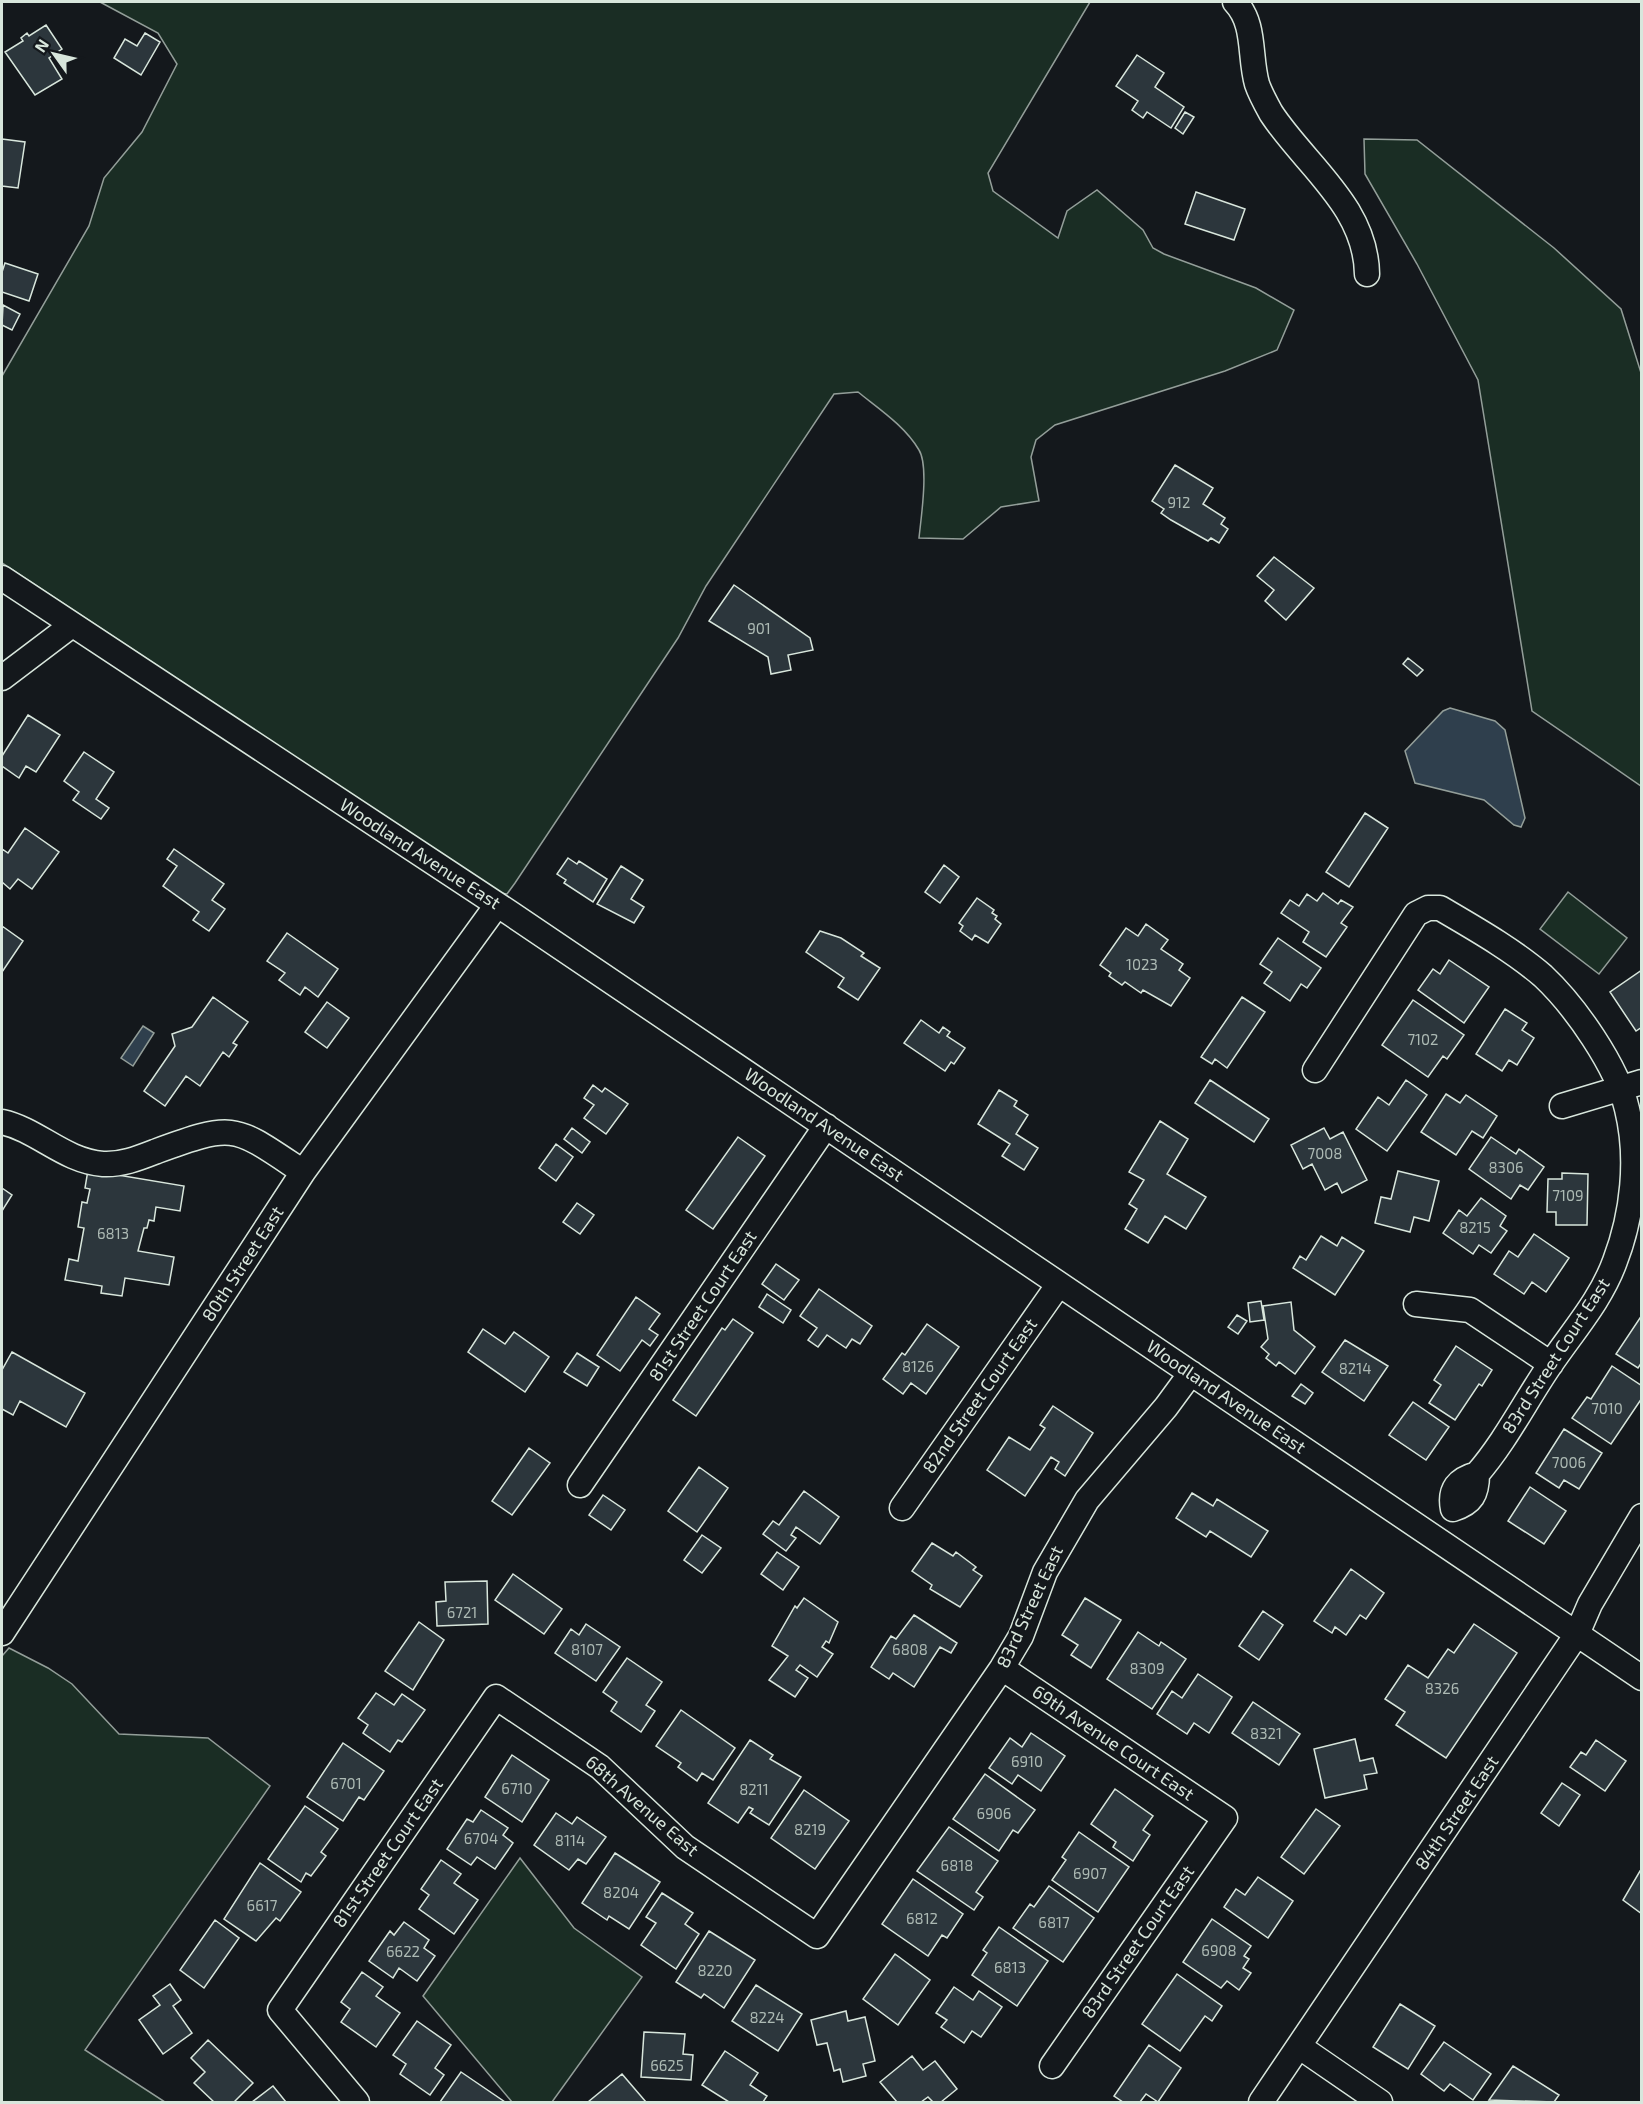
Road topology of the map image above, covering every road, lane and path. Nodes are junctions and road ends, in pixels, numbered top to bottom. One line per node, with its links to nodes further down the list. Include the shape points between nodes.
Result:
1 (1235, 2): 2 (street, via 1244,11 1257,84 1270,111 1336,192 1361,235 1367,254)
2 (1367, 274)
3 (2, 578): 4 (street, Woodland Avenue East)
4 (72, 625): 5 (street); 6 (street, Woodland Avenue East)
5 (2, 678)
6 (497, 905): 11 (street, Woodland Avenue East); 12 (street, 80th Street East)
7 (1315, 1070): 8 (street, 83rd Street Court East, via 1416,914 1440,908 1540,974 1583,1020)
8 (1631, 1086): 9 (street); 15 (street, 83rd Street Court East, via 1633,1183 1623,1236 1605,1284)
9 (1562, 1106)
10 (2, 1122): 12 (street, via 74,1157 106,1164 135,1160 209,1133 230,1131 258,1142)
11 (826, 1126): 13 (street, Woodland Avenue East); 17 (street, 81st Street Court East)
12 (303, 1173): 21 (street, 80th Street East)
13 (1059, 1284): 16 (street, Woodland Avenue East); 18 (street, 82nd Street Court East)
14 (1416, 1304): 15 (street, via 1470,1310)
15 (1551, 1364): 20 (street, 83rd Street Court East, via 1477,1474 1456,1484 1451,1496 1453,1509)
16 (1191, 1373): 20 (street, Woodland Avenue East); 23 (street, 83rd Street East, via 1087,1500 1045,1572 1021,1636)
17 (580, 1485)
18 (902, 1508)
19 (1641, 1516): 22 (street, 84th Street East)
20 (1436, 1538): 22 (street, Woodland Avenue East)
21 (2, 1632)
22 (1577, 1634): 24 (street, Woodland Avenue East); 28 (street, 84th Street East)
23 (1002, 1668): 26 (street, 69th Avenue Court East); 27 (street, 83rd Street East)
24 (1641, 1678)
25 (496, 1697): 27 (street, 68th Avenue East, via 600,1767 685,1846); 30 (street, 81st Street Court East, via 279,2010)
26 (1225, 1818): 29 (street, 83rd Street Court East)
27 (817, 1936)
28 (1300, 2047): 31 (street, 84th Street East); 32 (street)
29 (1052, 2066)
30 (357, 2103)
31 (1261, 2103)
32 (1380, 2103)

